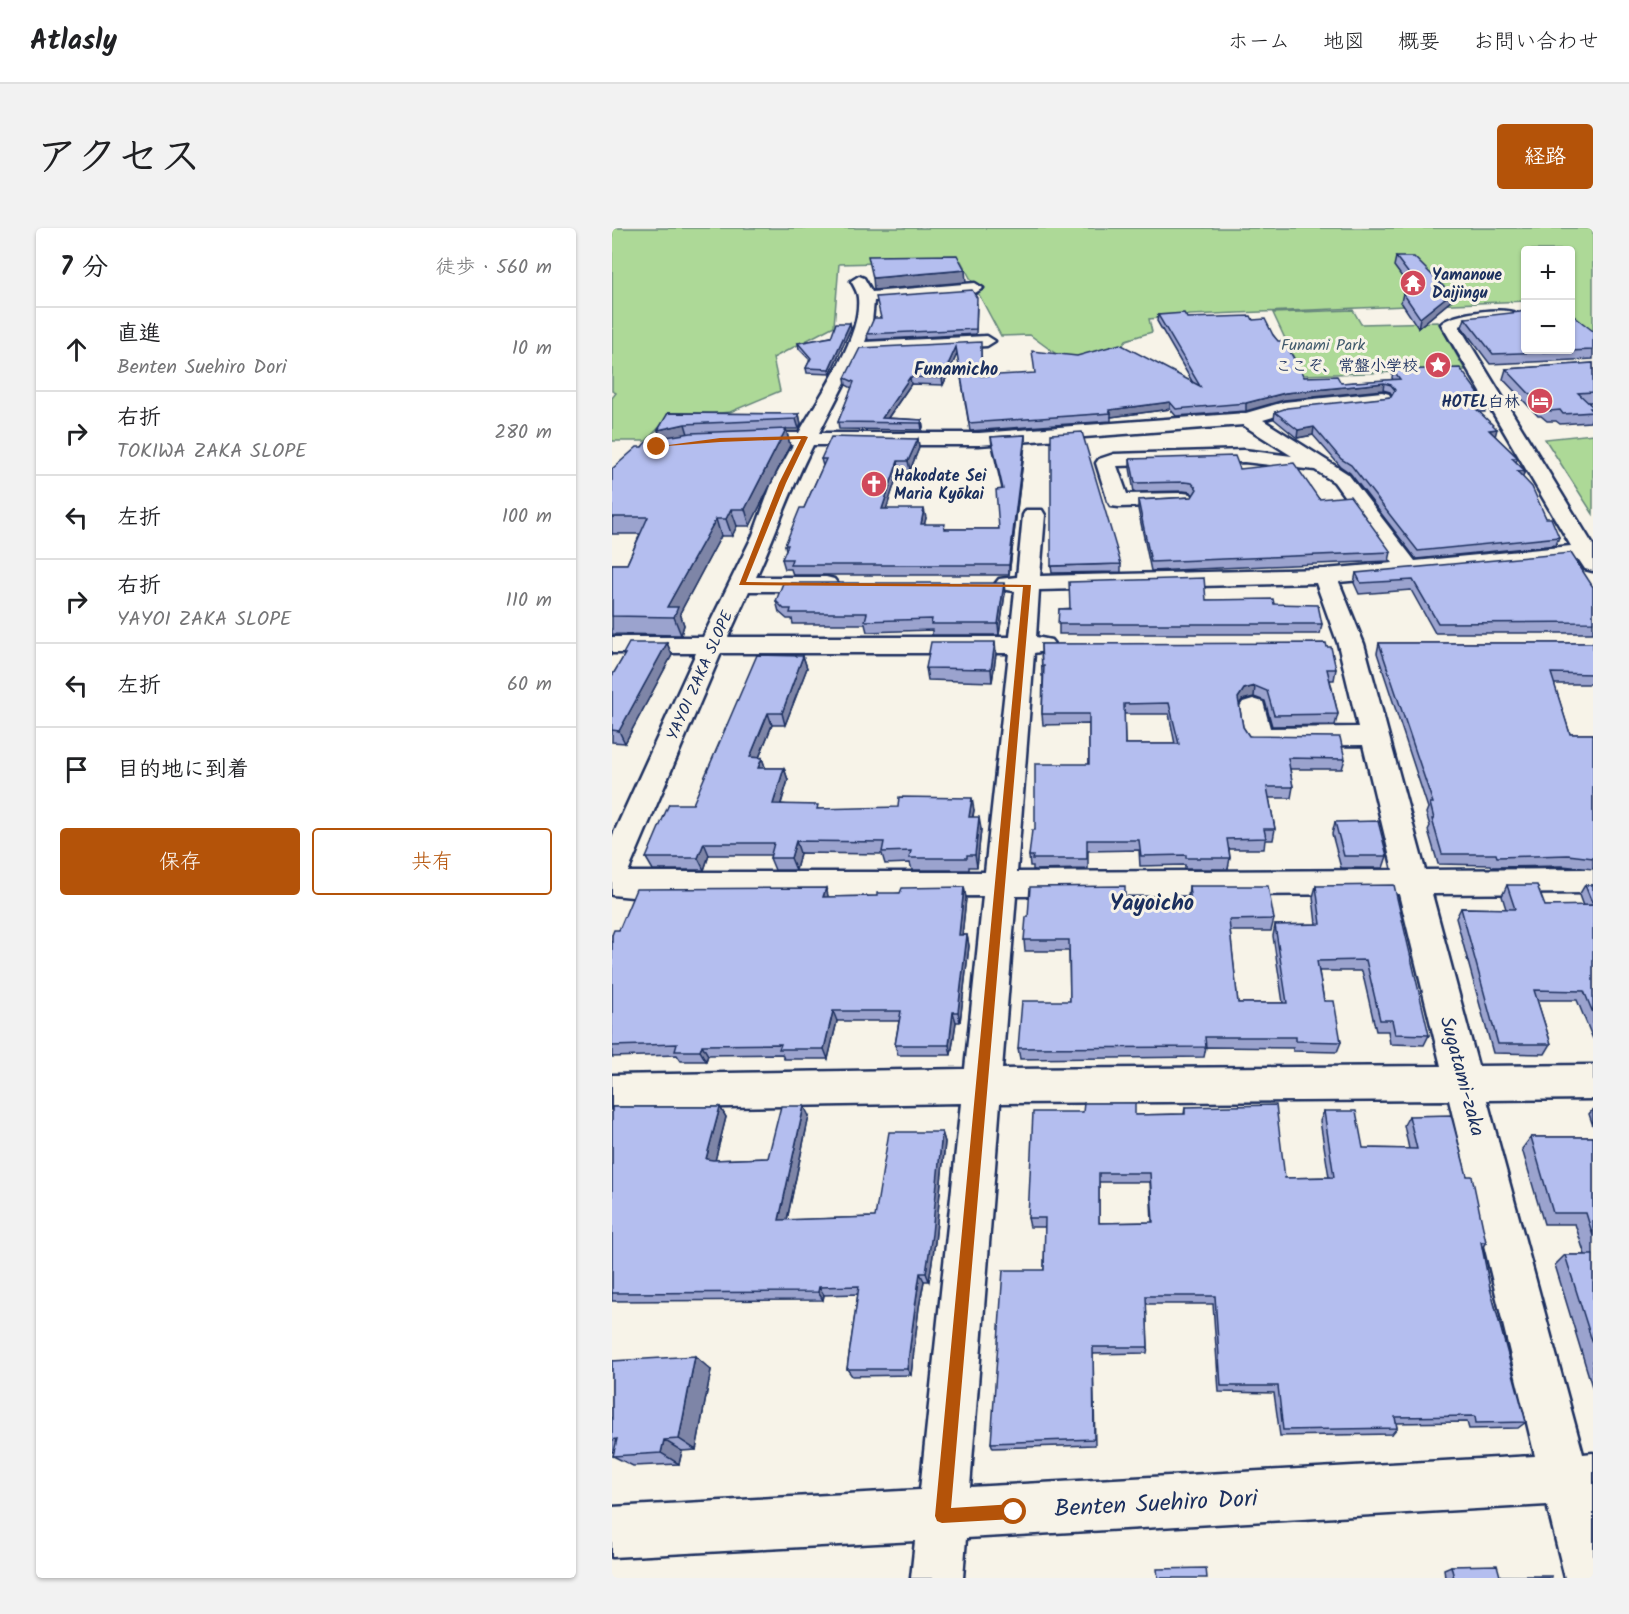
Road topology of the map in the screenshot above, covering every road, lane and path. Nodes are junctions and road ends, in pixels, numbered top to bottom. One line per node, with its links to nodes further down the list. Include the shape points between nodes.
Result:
1 (975, 288): 6 (street, YAYOI ZAKA SLOPE, via 863,289 864,322)
2 (1517, 314): 3 (street, via 1466,318)
3 (1453, 330): 4 (street); 8 (street)
4 (1479, 335)
5 (987, 341): 6 (street)
6 (854, 348): 11 (street, YAYOI ZAKA SLOPE)
7 (1501, 372): 8 (street)
8 (1478, 373): 16 (street)
9 (1382, 398): 10 (street, via 1284,408)
10 (1247, 419): 11 (street, via 979,440); 13 (street)
11 (805, 437): 12 (street); 19 (street, YAYOI ZAKA SLOPE)
12 (720, 440)
13 (1320, 466): 14 (street, via 1244,456 1106,463 1119,501); 17 (street, via 1341,478)
14 (1183, 499)
15 (1034, 515): 22 (street)
16 (1589, 558): 17 (street)
17 (1409, 568): 18 (street)
18 (1325, 576): 22 (street); 28 (street, Sugatami-zaka, via 1350,644)
19 (741, 584): 20 (street); 26 (street, YAYOI ZAKA SLOPE)
20 (844, 584)
21 (982, 584): 22 (street)
22 (1027, 585): 24 (street)
23 (612, 645): 26 (street)
24 (1022, 645): 25 (street); 26 (street); 33 (street)
25 (1069, 645)
26 (711, 647): 29 (street, YAYOI ZAKA SLOPE)
27 (1253, 708): 28 (street, via 1258,737)
28 (1374, 736): 30 (street, Sugatami-zaka)
29 (612, 873)
30 (1412, 880): 31 (street); 33 (street); 34 (street, Sugatami-zaka)
31 (1593, 881)
32 (612, 883): 33 (street)
33 (1000, 884): 36 (street)
34 (1465, 1082): 35 (street); 36 (street); 38 (street, Sugatami-zaka)
35 (1593, 1082)
36 (982, 1086): 37 (street); 39 (street)
37 (612, 1092)
38 (1580, 1479): 39 (street, Benten Suehiro Dori); 42 (street, Sugatami-zaka)
39 (942, 1516): 40 (street, Benten Suehiro Dori); 41 (street)
40 (612, 1532)
41 (937, 1578)
42 (1591, 1578)

